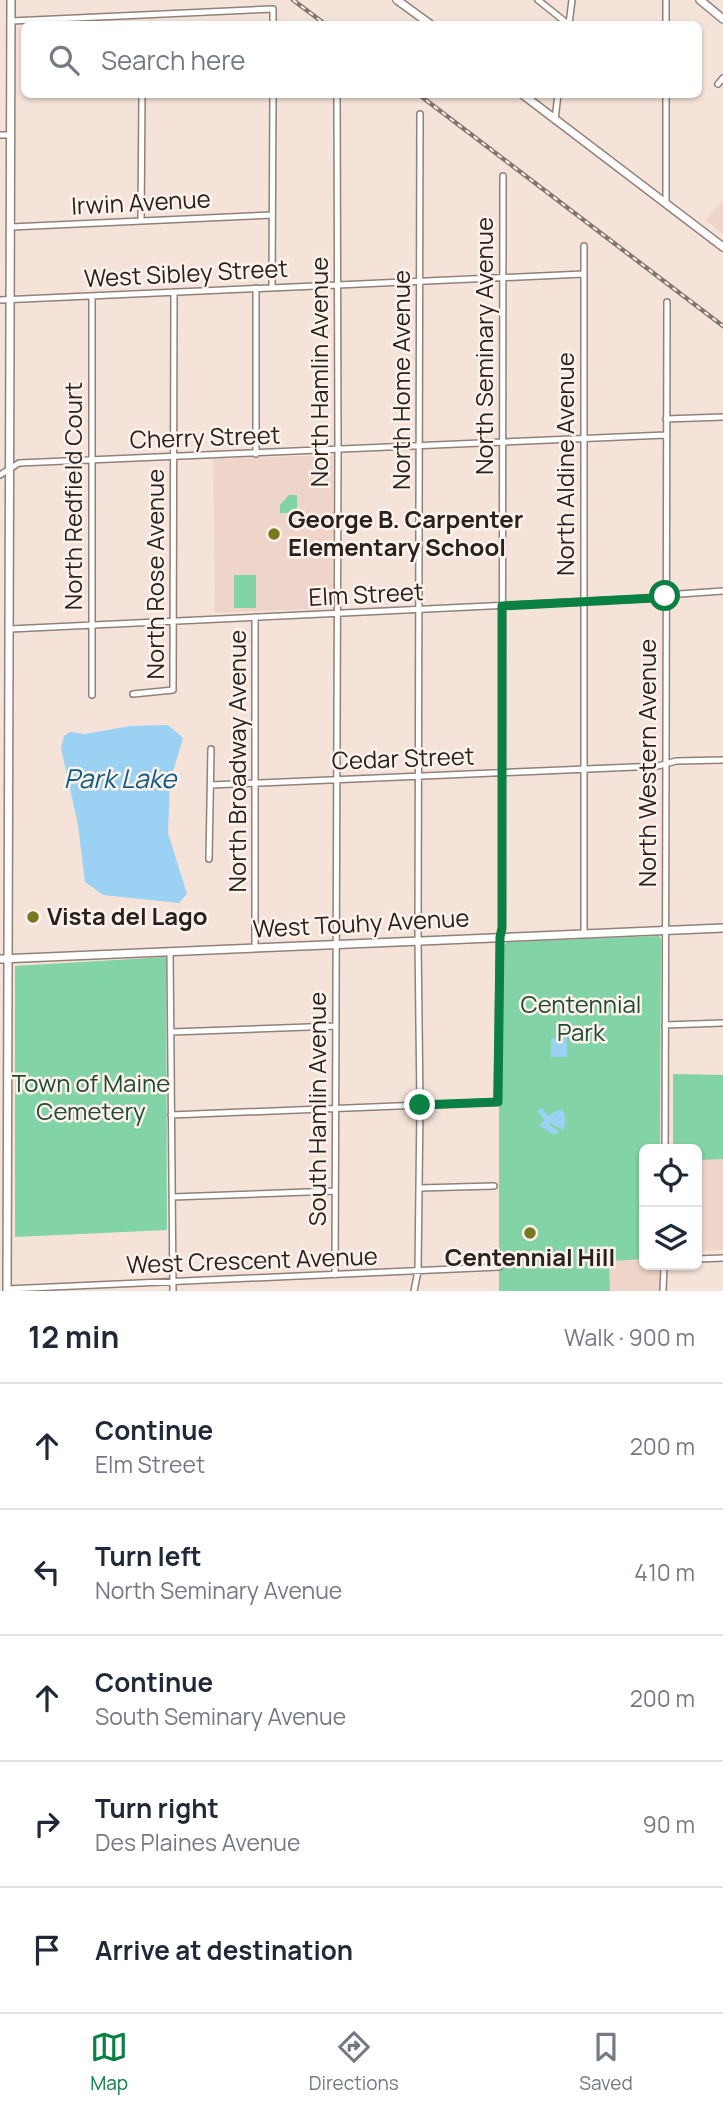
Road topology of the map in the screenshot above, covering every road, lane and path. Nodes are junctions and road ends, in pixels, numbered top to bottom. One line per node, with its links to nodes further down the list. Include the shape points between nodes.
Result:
1 (11, 0): 9 (main road)
2 (397, 0): 12 (main road)
3 (538, 0): 13 (street)
4 (572, 0): 14 (street)
5 (666, 0): 15 (street)
6 (700, 0): 8 (main road)
7 (142, 15): 9 (street); 10 (street); 11 (street, via 273,9)
8 (723, 19)
9 (11, 21): 27 (main road)
10 (142, 21)
11 (273, 21)
12 (425, 21)
13 (564, 21)
14 (568, 21)
15 (666, 21)
16 (723, 78): 17 (street)
17 (718, 84)
18 (142, 98): 31 (street)
19 (273, 98): 30 (street)
20 (337, 98): 38 (street, North Hamlin Avenue)
21 (527, 98): 25 (main road)
22 (558, 98): 25 (street)
23 (666, 98): 29 (street)
24 (421, 114): 37 (street, North Home Avenue)
25 (555, 120): 29 (main road)
26 (0, 135): 27 (street)
27 (11, 135): 32 (main road)
28 (503, 176): 36 (street, North Seminary Avenue)
29 (666, 204): 34 (main road)
30 (272, 215): 31 (street, Irwin Avenue); 40 (street)
31 (141, 221): 32 (street, Irwin Avenue)
32 (11, 227): 43 (main road)
33 (584, 246): 35 (street, North Aldine Avenue)
34 (723, 247)
35 (584, 274): 36 (street, West Sibley Street); 49 (street, North Aldine Avenue)
36 (502, 278): 37 (street, West Sibley Street); 50 (street, North Seminary Avenue)
37 (420, 281): 38 (street, West Sibley Street); 51 (street, North Home Avenue)
38 (338, 285): 40 (street, West Sibley Street); 52 (street, North Hamlin Avenue)
39 (256, 288): 40 (street, West Sibley Street); 41 (street, West Sibley Street); 53 (street)
40 (272, 288)
41 (174, 292): 42 (street, West Sibley Street); 54 (street, North Rose Avenue)
42 (92, 296): 43 (street, West Sibley Street); 55 (street, North Redfield Court)
43 (10, 299): 44 (street, West Sibley Street); 56 (main road)
44 (0, 300)
45 (667, 302): 47 (street, North Western Avenue)
46 (723, 417): 47 (street)
47 (666, 419): 48 (street, North Western Avenue)
48 (666, 435): 49 (street, Cherry Street); 59 (street, North Western Avenue)
49 (584, 438): 50 (street, Cherry Street); 60 (street, North Aldine Avenue)
50 (502, 442): 51 (street, Cherry Street); 61 (street, North Seminary Avenue)
51 (420, 446): 52 (street, Cherry Street); 62 (street, North Home Avenue)
52 (338, 450): 53 (street, Cherry Street); 63 (street, North Hamlin Avenue)
53 (256, 453): 54 (street, Cherry Street)
54 (174, 457): 55 (street, Cherry Street); 65 (street, North Rose Avenue)
55 (91, 460): 56 (street, Cherry Street, via 19,463); 66 (street, North Redfield Court)
56 (9, 469): 57 (street, Cherry Street); 67 (main road)
57 (0, 475)
58 (723, 592): 59 (street, Elm Street)
59 (665, 596): 60 (street, Elm Street); 72 (street, North Western Avenue)
60 (584, 602): 61 (street, Elm Street); 73 (street, North Aldine Avenue)
61 (502, 606): 62 (street, Elm Street); 74 (street, North Seminary Avenue)
62 (419, 610): 63 (street, Elm Street); 75 (street, North Home Avenue)
63 (338, 614): 64 (street, Elm Street); 76 (street, North Hamlin Avenue)
64 (256, 617): 65 (street, Elm Street); 77 (street, North Broadway Avenue)
65 (173, 621): 66 (street, Elm Street); 68 (street, North Rose Avenue, via 173,691)
66 (91, 625): 67 (street, Elm Street); 69 (street, North Redfield Court)
67 (10, 629): 80 (main road)
68 (133, 694)
69 (92, 695)
70 (211, 749): 78 (street)
71 (723, 760): 72 (street, Cedar Street)
72 (667, 764): 73 (street, Cedar Street); 83 (street, North Western Avenue)
73 (584, 769): 74 (street, Cedar Street); 84 (street, North Aldine Avenue)
74 (502, 772): 75 (street, Cedar Street); 85 (street, North Seminary Avenue)
75 (419, 775): 76 (street, Cedar Street); 86 (street, North Home Avenue)
76 (337, 779): 77 (street, Cedar Street); 87 (street, North Hamlin Avenue)
77 (255, 782): 78 (street, Cedar Street); 88 (street, North Broadway Avenue)
78 (211, 785): 81 (street)
79 (0, 845): 80 (street)
80 (9, 845): 90 (main road)
81 (209, 859)
82 (723, 928): 83 (main road, West Touhy Avenue)
83 (666, 929): 84 (main road, West Touhy Avenue); 93 (street, North Western Avenue)
84 (584, 933): 85 (main road, West Touhy Avenue)
85 (500, 937): 86 (main road, West Touhy Avenue); 96 (street, North Seminary Avenue, via 498,1102)
86 (418, 940): 87 (main road, West Touhy Avenue); 96 (street, North Home Avenue)
87 (337, 944): 88 (main road, West Touhy Avenue); 94 (street, South Hamlin Avenue)
88 (255, 947): 89 (main road, West Touhy Avenue)
89 (170, 951): 90 (main road, West Touhy Avenue); 95 (street)
90 (9, 958): 91 (main road, West Touhy Avenue); 112 (main road)
91 (0, 959)
92 (723, 1023): 93 (street)
93 (665, 1025): 99 (street, North Western Avenue)
94 (336, 1026): 95 (street); 97 (street, South Hamlin Avenue)
95 (171, 1032): 98 (street)
96 (420, 1105): 97 (street); 101 (street, North Home Avenue)
97 (336, 1108): 98 (street); 102 (street, South Hamlin Avenue)
98 (172, 1115): 103 (street)
99 (665, 1144)
100 (494, 1186): 101 (street)
101 (419, 1188): 108 (street, North Home Avenue)
102 (335, 1191): 103 (street); 109 (street, South Hamlin Avenue)
103 (172, 1197): 110 (street)
104 (723, 1258): 105 (street)
105 (702, 1259)
106 (499, 1267): 108 (street, West Crescent Avenue)
107 (664, 1270): 115 (street)
108 (418, 1271): 109 (street, West Crescent Avenue); 114 (street, North Home Avenue)
109 (335, 1275): 110 (street, West Crescent Avenue)
110 (173, 1282): 111 (street, West Crescent Avenue); 113 (street)
111 (90, 1288): 112 (street, West Crescent Avenue)
112 (7, 1290)
113 (173, 1291)
114 (414, 1291)
115 (663, 1291)

